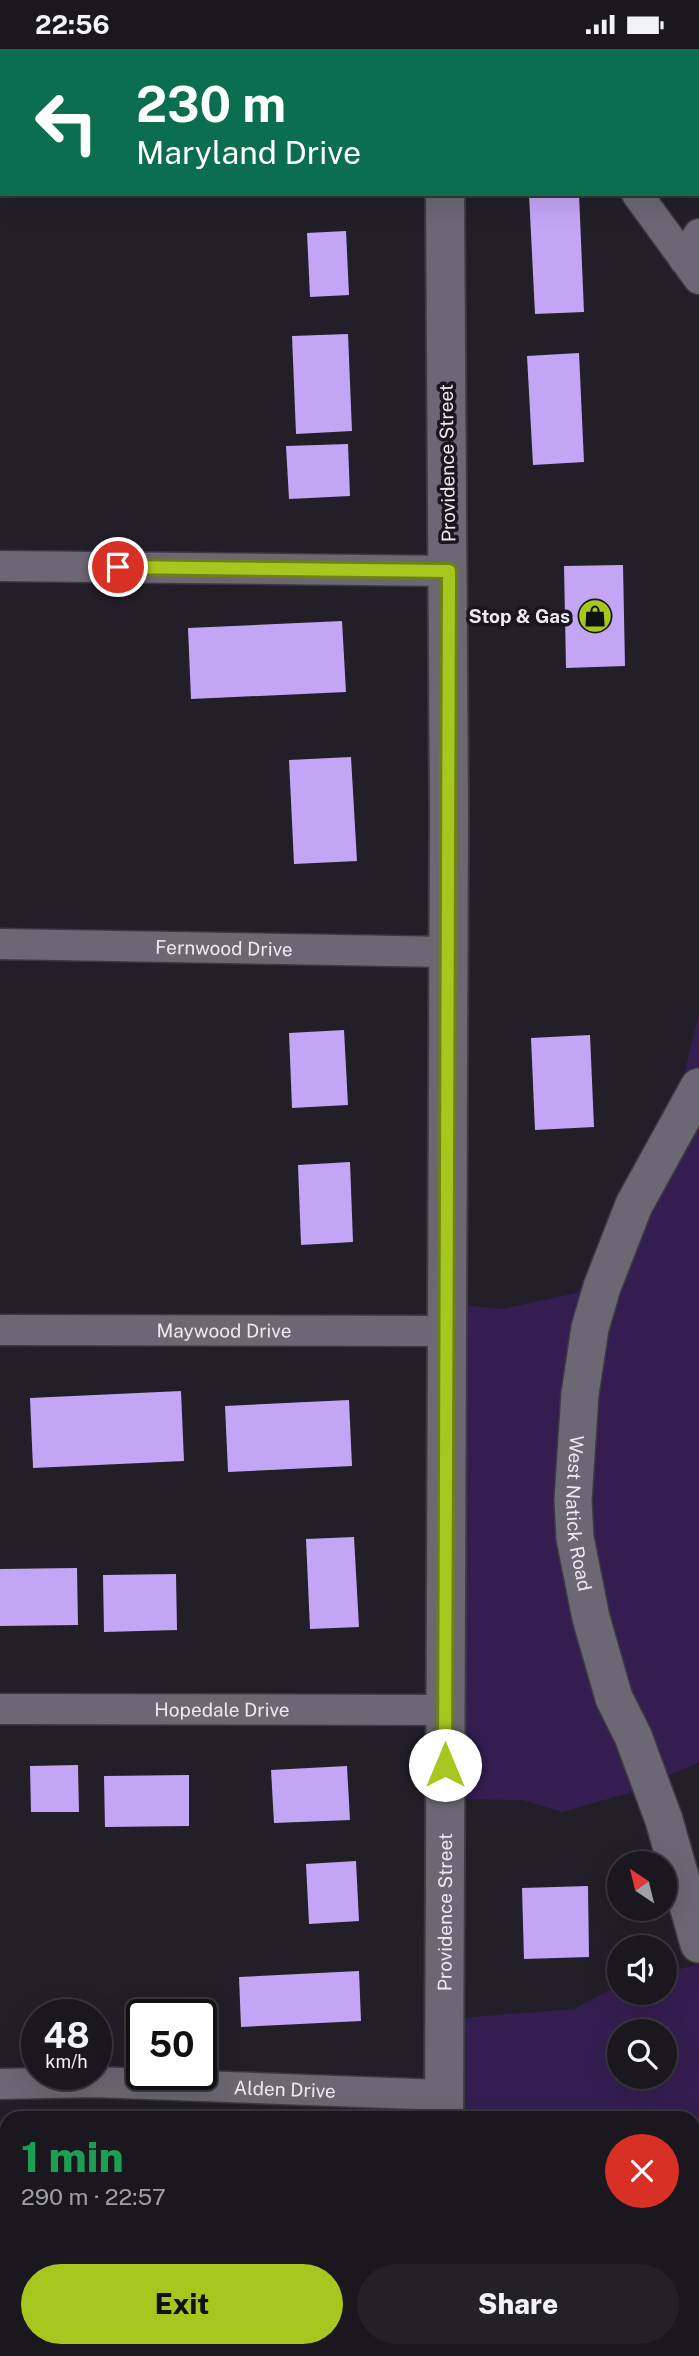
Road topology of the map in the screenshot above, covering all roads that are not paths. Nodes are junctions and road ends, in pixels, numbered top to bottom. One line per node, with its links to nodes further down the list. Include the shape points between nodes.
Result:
1 (445, 196): 5 (main road, Providence Street)
2 (639, 196): 3 (street)
3 (694, 257)
4 (0, 566): 5 (street)
5 (449, 571): 7 (main road, Providence Street)
6 (0, 944): 7 (street, Fernwood Drive)
7 (449, 952): 10 (main road, Providence Street)
8 (699, 1087): 13 (street, West Natick Road, via 634,1205 602,1287 580,1394 573,1500 575,1538 591,1618 614,1698 664,1820)
9 (0, 1330): 10 (street, Maywood Drive)
10 (447, 1331): 12 (main road, Providence Street)
11 (0, 1709): 12 (street, Hopedale Drive)
12 (445, 1710): 15 (main road, Providence Street)
13 (699, 1944)
14 (0, 2084): 15 (street, Alden Drive, via 94,2082)
15 (444, 2106)

